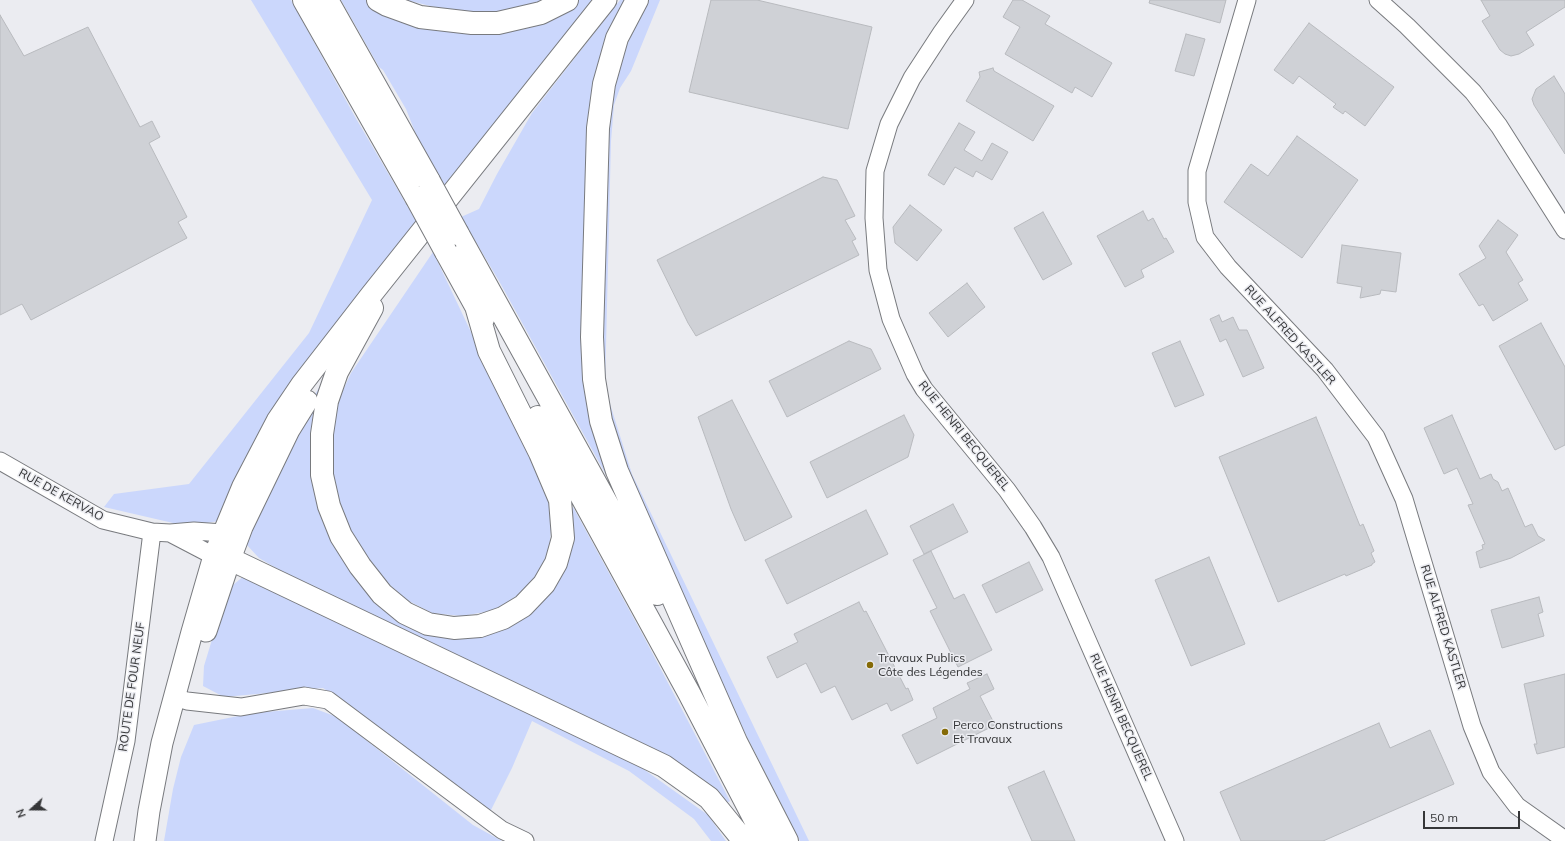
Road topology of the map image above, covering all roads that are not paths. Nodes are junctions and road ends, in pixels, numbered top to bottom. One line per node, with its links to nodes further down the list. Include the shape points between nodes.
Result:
1 (304, 0): 11 (highway)
2 (327, 0): 11 (highway)
3 (378, 0): 4 (highway, via 420,17 498,23 541,13)
4 (567, 0)
5 (606, 0): 18 (main road, via 302,384 277,421 243,486)
6 (618, 0): 15 (main road)
7 (637, 0): 22 (highway, via 618,38 604,84 598,128 592,337 594,379 601,421 617,471)
8 (965, 0): 31 (street, RUE HENRI BECQUEREL, via 912,78 889,124 875,171 874,218 878,270 891,319 924,389 1007,490 1051,557)
9 (1246, 0): 23 (street, RUE ALFRED KASTLER, via 1198,171 1197,202 1205,237 1228,267 1325,370 1376,437 1404,498 1472,726 1491,772 1517,806)
10 (1378, 0): 12 (street, via 1473,92 1499,126)
11 (422, 189): 13 (highway, bridge)
12 (1565, 230)
13 (452, 243): 14 (highway); 22 (highway, via 682,639)
14 (476, 306): 15 (highway, via 489,350 540,453 560,500 563,538 556,563 544,584 523,606 503,618 480,626 454,628 428,624 405,612 382,594 341,536 329,506 322,475 322,434 327,401 337,372); 29 (highway, via 592,514)
15 (372, 308): 20 (main road, via 326,370 289,430 242,527)
16 (0, 461): 17 (street, RUE DE KERVAO, via 103,520)
17 (152, 532): 19 (street, RUE DE KERVAO); 24 (street, ROUTE DE FOUR NEUF, via 126,741)
18 (223, 532): 19 (street, RUE DE KERVAO); 20 (main road)
19 (170, 533): 20 (street)
20 (222, 558): 21 (main road, via 192,672); 28 (highway, via 664,766 709,798)
21 (180, 699): 25 (main road, via 162,743); 26 (main road); 27 (street, via 241,707 304,696 328,700 502,830)
22 (737, 744): 30 (highway)
23 (1565, 840)
24 (104, 841)
25 (145, 841)
26 (152, 841)
27 (525, 841)
28 (744, 841)
29 (766, 841)
30 (787, 841)
31 (1175, 841)

